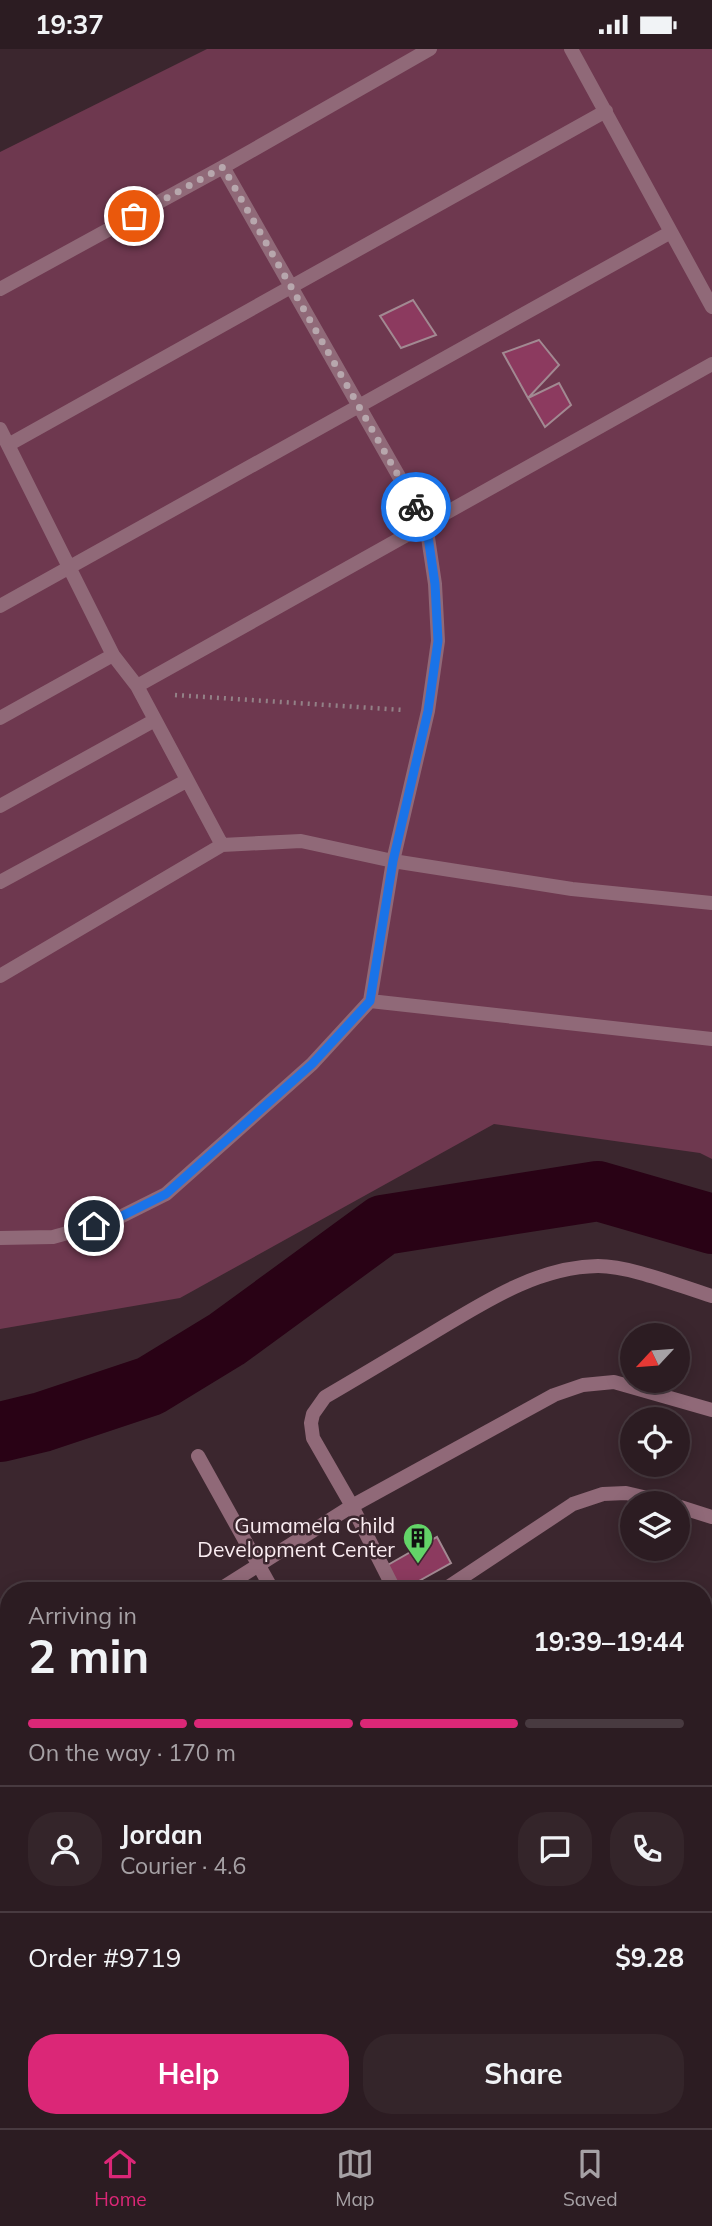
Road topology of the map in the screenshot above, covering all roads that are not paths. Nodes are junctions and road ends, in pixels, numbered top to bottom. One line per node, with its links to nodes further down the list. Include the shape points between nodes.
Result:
1 (430, 49): 4 (street)
2 (571, 49): 3 (street)
3 (606, 111): 5 (street); 6 (street)
4 (223, 167): 6 (street); 7 (street)
5 (671, 232): 8 (street); 10 (street)
6 (290, 288): 10 (street); 12 (street)
7 (0, 289)
8 (712, 307)
9 (712, 364): 13 (street)
10 (360, 406): 13 (street); 14 (street)
11 (0, 429): 12 (street)
12 (8, 445): 14 (street)
13 (426, 523): 17 (street); 23 (street, via 438,641 428,711)
14 (71, 568): 15 (street); 16 (street)
15 (0, 606)
16 (113, 655): 17 (street); 19 (street)
17 (138, 686): 18 (street)
18 (151, 713): 20 (street); 21 (street)
19 (0, 718)
20 (186, 781): 22 (street); 24 (street)
21 (0, 806)
22 (222, 845): 23 (street, via 302,841); 26 (street)
23 (393, 861): 25 (street, via 572,889); 27 (street)
24 (0, 882)
25 (712, 903)
26 (0, 976)
27 (370, 1001): 28 (street); 29 (street, via 312,1064 166,1194 114,1220 53,1237)
28 (712, 1039)
29 (0, 1238)
30 (712, 1296): 34 (street, via 617,1267 598,1266 528,1280 496,1295 318,1405 310,1423 313,1438)
31 (712, 1410): 34 (street, via 614,1382 583,1385 554,1395)
32 (198, 1456): 37 (street)
33 (620, 1494): 41 (street, via 573,1504)
34 (352, 1506): 37 (street); 40 (street)
35 (690, 1510): 36 (street)
36 (712, 1517)
37 (259, 1563): 38 (street); 39 (street)
38 (231, 1582)
39 (268, 1582)
40 (390, 1582)
41 (456, 1582)

